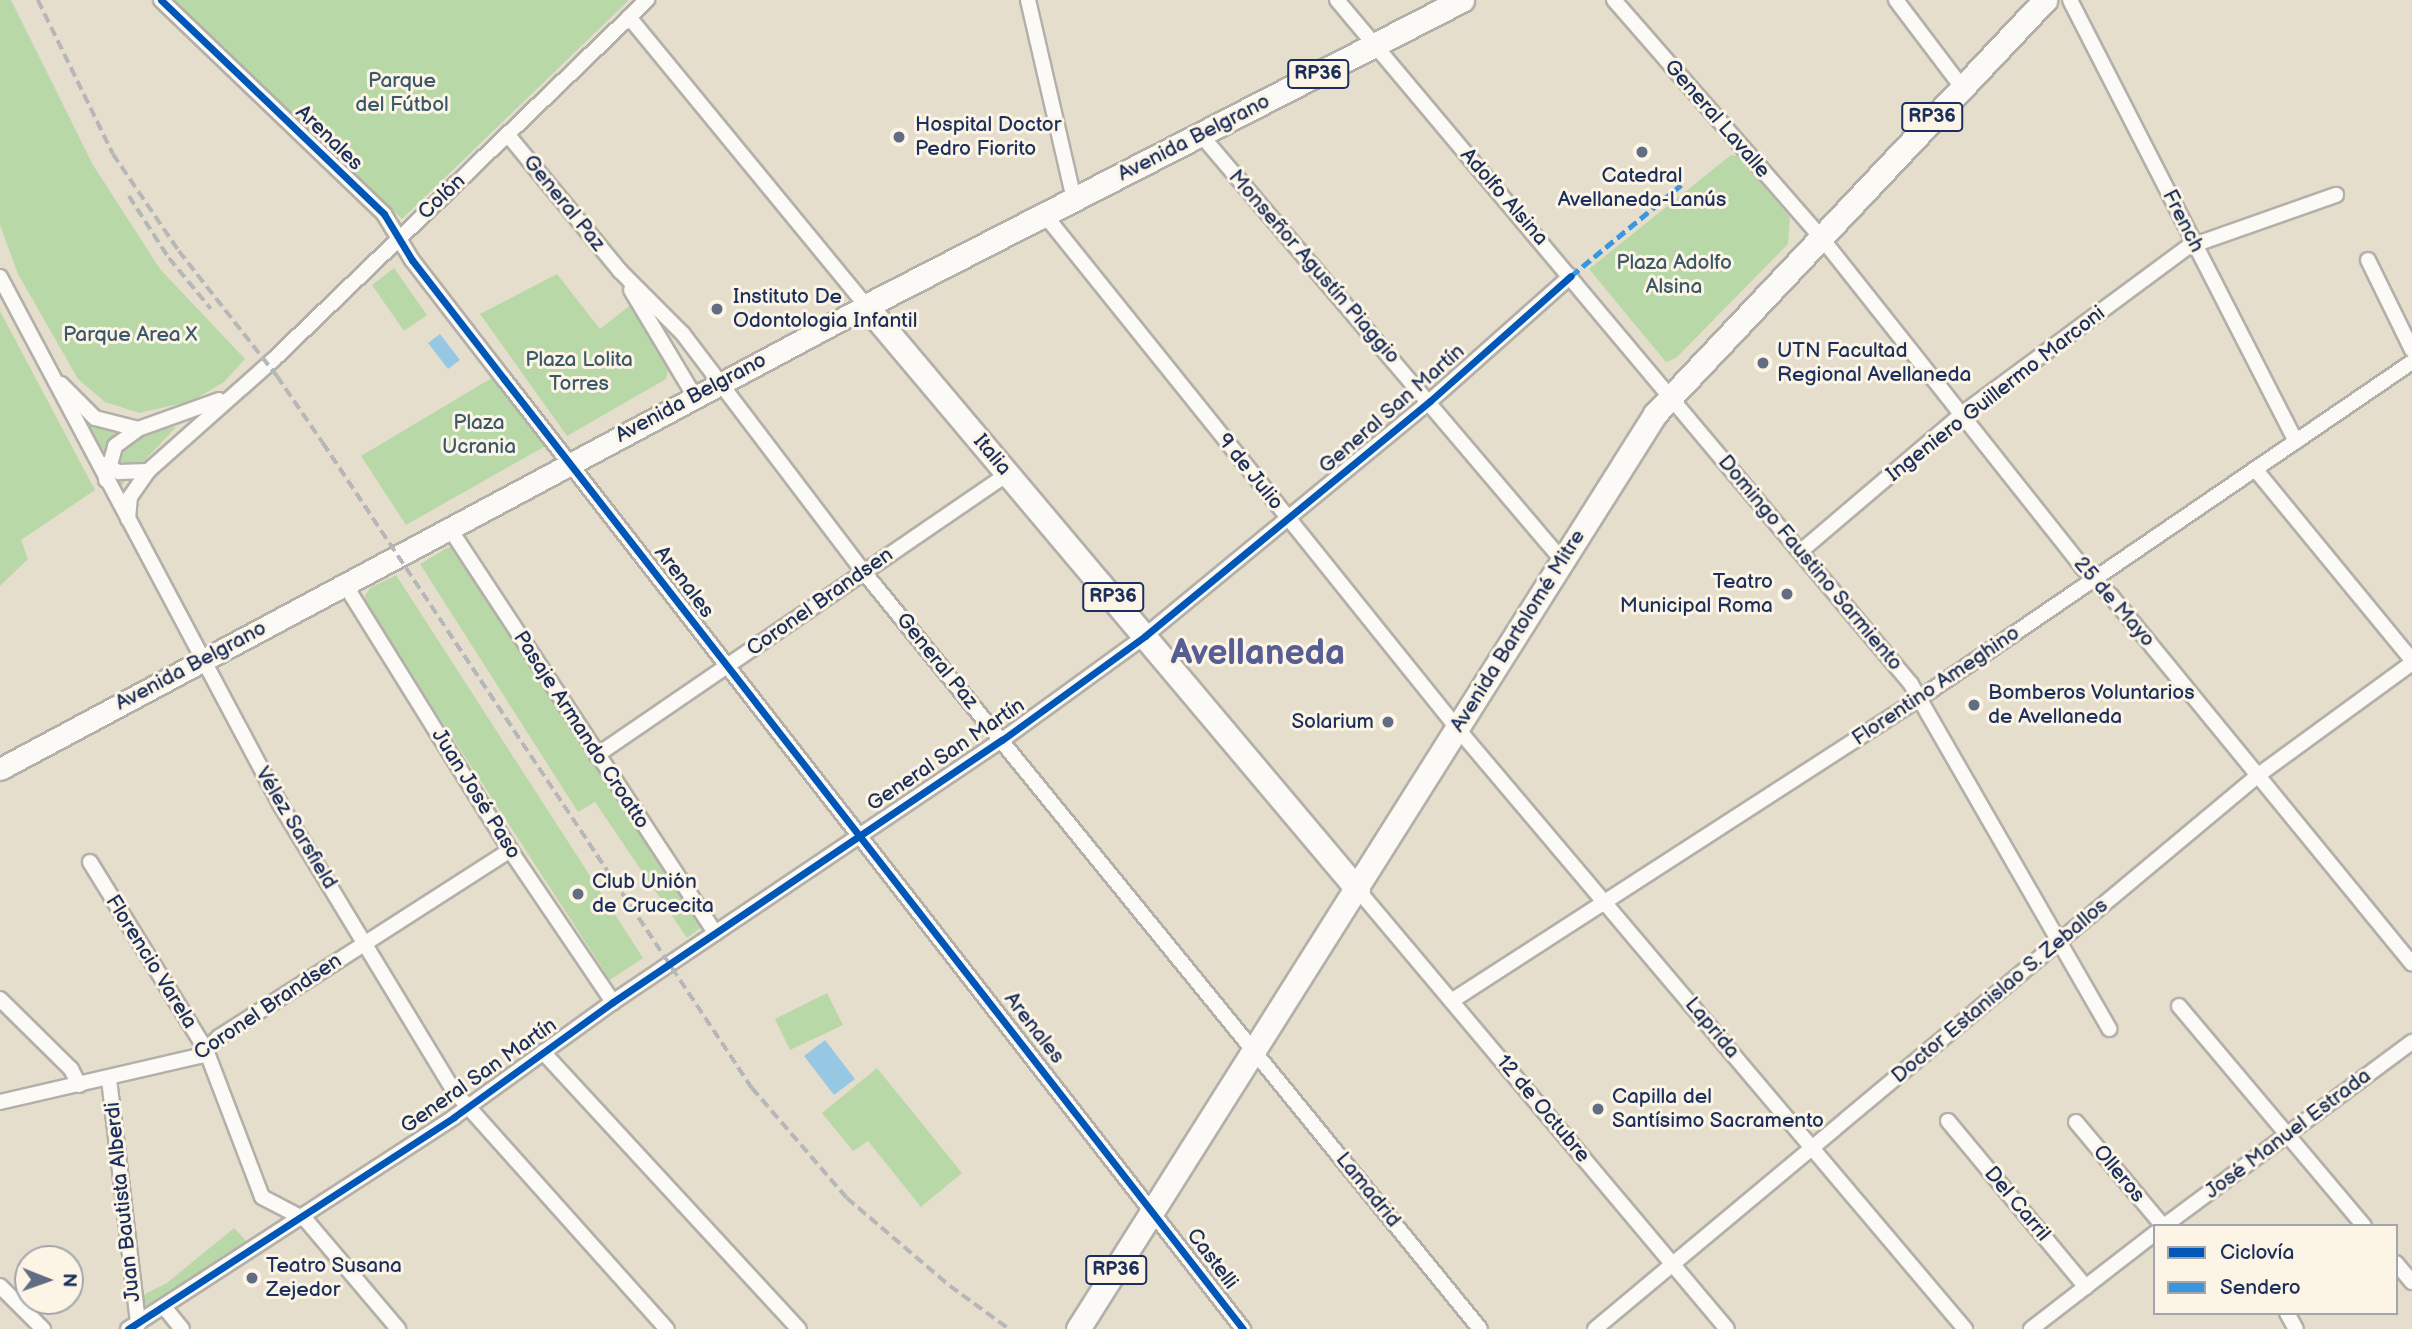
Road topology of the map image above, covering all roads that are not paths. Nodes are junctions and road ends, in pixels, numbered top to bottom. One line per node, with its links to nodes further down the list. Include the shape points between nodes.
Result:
1 (161, 0): 19 (street, Arenales, via 384,215)
2 (1028, 0): 16 (street)
3 (1337, 0): 11 (street, Adolfo Alsina)
4 (1462, 0): 11 (main road, Avenida Belgrano / RP36)
5 (1615, 0): 18 (street, General Lavalle)
6 (1896, 0): 12 (street)
7 (2045, 0): 12 (main road, Avenida Bartolomé Mitre / RP36)
8 (2070, 0): 20 (street, French)
9 (642, 1): 10 (street, Colón)
10 (629, 17): 13 (street, Colón); 25 (street, Italia)
11 (1374, 45): 14 (main road, Avenida Belgrano / RP36); 23 (street, Adolfo Alsina)
12 (1961, 86): 18 (main road, Avenida Bartolomé Mitre / RP36)
13 (508, 135): 19 (street, Colón); 22 (street, General Paz)
14 (1201, 135): 16 (main road, Avenida Belgrano / RP36); 33 (street, Monseñor Agustín Piaggio)
15 (2336, 195): 20 (street, Ingeniero Guillermo Marconi)
16 (1074, 199): 17 (main road, Avenida Belgrano / RP36)
17 (1044, 214): 25 (main road, Avenida Belgrano / RP36); 43 (street, 9 de Julio)
18 (1820, 236): 31 (main road, Avenida Bartolomé Mitre / RP36); 34 (street, 25 de Mayo)
19 (398, 239): 30 (street, Colón); 37 (street, Arenales)
20 (2194, 243): 34 (street, Ingeniero Guillermo Marconi); 36 (street, French)
21 (2368, 260): 26 (street)
22 (620, 271): 29 (street, General Paz, via 675,325); 32 (street, General Paz)
23 (1571, 276): 31 (street, Adolfo Alsina); 33 (street, General San Martín)
24 (0, 277): 28 (street, Vélez Sarsfield)
25 (866, 306): 29 (main road, Avenida Belgrano); 41 (main road, Italia / RP36)
26 (2412, 350)
27 (2412, 362): 36 (street, Florentino Ameghino)
28 (45, 366): 35 (street, Colón, via 95,418); 38 (street, Vélez Sarsfield)
29 (718, 384): 32 (main road, Avenida Belgrano); 47 (street, General Paz)
30 (236, 391): 35 (street, Colón, via 184,417); 40 (street, Colón)
31 (1670, 395): 45 (street, Domingo Faustino Sarmiento); 46 (main road, Avenida Bartolomé Mitre / RP36)
32 (695, 397): 37 (main road, Avenida Belgrano)
33 (1430, 401): 43 (street, General San Martín); 46 (street, Monseñor Agustín Piaggio)
34 (1962, 414): 45 (street, Ingeniero Guillermo Marconi); 48 (street, 25 de Mayo)
35 (138, 429): 38 (street, via 121,438)
36 (2295, 442): 39 (street, Florentino Ameghino)
37 (571, 460): 44 (main road, Avenida Belgrano); 53 (street, Arenales)
38 (103, 469): 40 (street); 42 (street, Vélez Sarsfield)
39 (2255, 470): 48 (street, Florentino Ameghino); 52 (street)
40 (148, 471): 42 (street, Colón, via 130,497)
41 (1008, 474): 47 (street, Coronel Brandsen); 50 (main road, Italia / RP36)
42 (127, 520): 51 (street, Vélez Sarsfield)
43 (1289, 520): 50 (street, General San Martín); 55 (street, 9 de Julio)
44 (448, 526): 49 (main road, Avenida Belgrano); 57 (street, Pasaje Armando Croatto)
45 (1801, 551): 54 (street, Domingo Faustino Sarmiento)
46 (1562, 560): 55 (main road, Avenida Bartolomé Mitre / RP36)
47 (863, 571): 53 (street, Coronel Brandsen); 56 (street, General Paz)
48 (2094, 578): 54 (street, Florentino Ameghino); 59 (street, 25 de Mayo)
49 (344, 583): 51 (main road, Avenida Belgrano); 61 (street, Juan José Paso)
50 (1145, 636): 56 (street, General San Martín); 63 (main road, Italia / RP36)
51 (204, 660): 58 (main road, Avenida Belgrano); 68 (street, Vélez Sarsfield, via 280,804)
52 (2412, 662): 59 (street, Doctor Estanislao S. Zeballos)
53 (726, 667): 57 (street, Coronel Brandsen); 60 (street, Arenales)
54 (1920, 698): 64 (street, Florentino Ameghino); 67 (street, Domingo Faustino Sarmiento)
55 (1457, 728): 63 (main road, Avenida Bartolomé Mitre / RP36); 64 (street, Laprida)
56 (1002, 740): 60 (street, General San Martín); 78 (street, General Paz)
57 (597, 755): 65 (street, Pasaje Armando Croatto)
58 (0, 769)
59 (2257, 776): 67 (street, Doctor Estanislao S. Zeballos); 69 (street, 25 de Mayo)
60 (860, 835): 65 (street, General San Martín); 88 (street, Arenales)
61 (510, 850): 68 (street, Coronel Brandsen); 73 (street, Juan José Paso)
62 (90, 862): 77 (street, Florencio Varela)
63 (1358, 890): 72 (street, 12 de Octubre); 78 (main road, Avenida Bartolomé Mitre / RP36)
64 (1606, 902): 72 (street, Florentino Ameghino); 87 (street, Laprida)
65 (715, 933): 73 (street, General San Martín)
66 (2412, 940): 69 (street)
67 (2059, 941): 75 (street, Domingo Faustino Sarmiento); 87 (street, Doctor Estanislao S. Zeballos)
68 (365, 942): 77 (street, Coronel Brandsen); 83 (street, Vélez Sarsfield, via 454,1091)
69 (2398, 945): 70 (street, 25 de Mayo)
70 (2412, 964)
71 (0, 999): 81 (street, Juan Bautista Alberdi, via 71,1069)
72 (1453, 1000): 94 (street, 12 de Octubre)
73 (613, 1002): 79 (street, General San Martín)
74 (2179, 1006): 86 (street)
75 (2109, 1028)
76 (2412, 1042): 86 (street, José Manuel Estrada)
77 (206, 1050): 80 (street, Coronel Brandsen, via 192,1059); 89 (street, Florencio Varela, via 259,1192 266,1201)
78 (1255, 1051): 88 (main road, Avenida Bartolomé Mitre / RP36); 108 (street, Lamadrid)
79 (543, 1052): 83 (street, General San Martín); 105 (street)
80 (109, 1079): 81 (street, Coronel Brandsen); 100 (street, Juan Bautista Alberdi)
81 (79, 1085): 82 (street, Coronel Brandsen)
82 (0, 1102)
83 (468, 1106): 89 (street, General San Martín); 104 (street, Vélez Sarsfield)
84 (1948, 1121): 98 (street, Del Carril)
85 (2076, 1122): 90 (street, Olleros)
86 (2287, 1135): 91 (street, José Manuel Estrada); 92 (street)
87 (1812, 1147): 94 (street, Doctor Estanislao S. Zeballos); 111 (street, Laprida)
88 (1153, 1211): 106 (main road, Avenida Bartolomé Mitre / RP36); 107 (street, Castelli)
89 (302, 1218): 99 (street, General San Martín); 103 (street, Florencio Varela)
90 (2162, 1224)
91 (2167, 1224)
92 (2362, 1224)
93 (2153, 1235): 98 (street)
94 (1672, 1265): 109 (street, Doctor Estanislao S. Zeballos); 110 (street, 12 de Octubre)
95 (2398, 1266): 96 (street)
96 (2412, 1282)
97 (0, 1286): 101 (street)
98 (2086, 1287): 112 (street)
99 (165, 1308): 100 (street, General San Martín); 102 (street, Juan Bautista Alberdi)
100 (133, 1326)
101 (43, 1329)
102 (182, 1329)
103 (398, 1329)
104 (667, 1329)
105 (799, 1329)
106 (1078, 1329)
107 (1243, 1329)
108 (1480, 1329)
109 (1595, 1329)
110 (1727, 1329)
111 (1965, 1329)
112 (2031, 1329)

